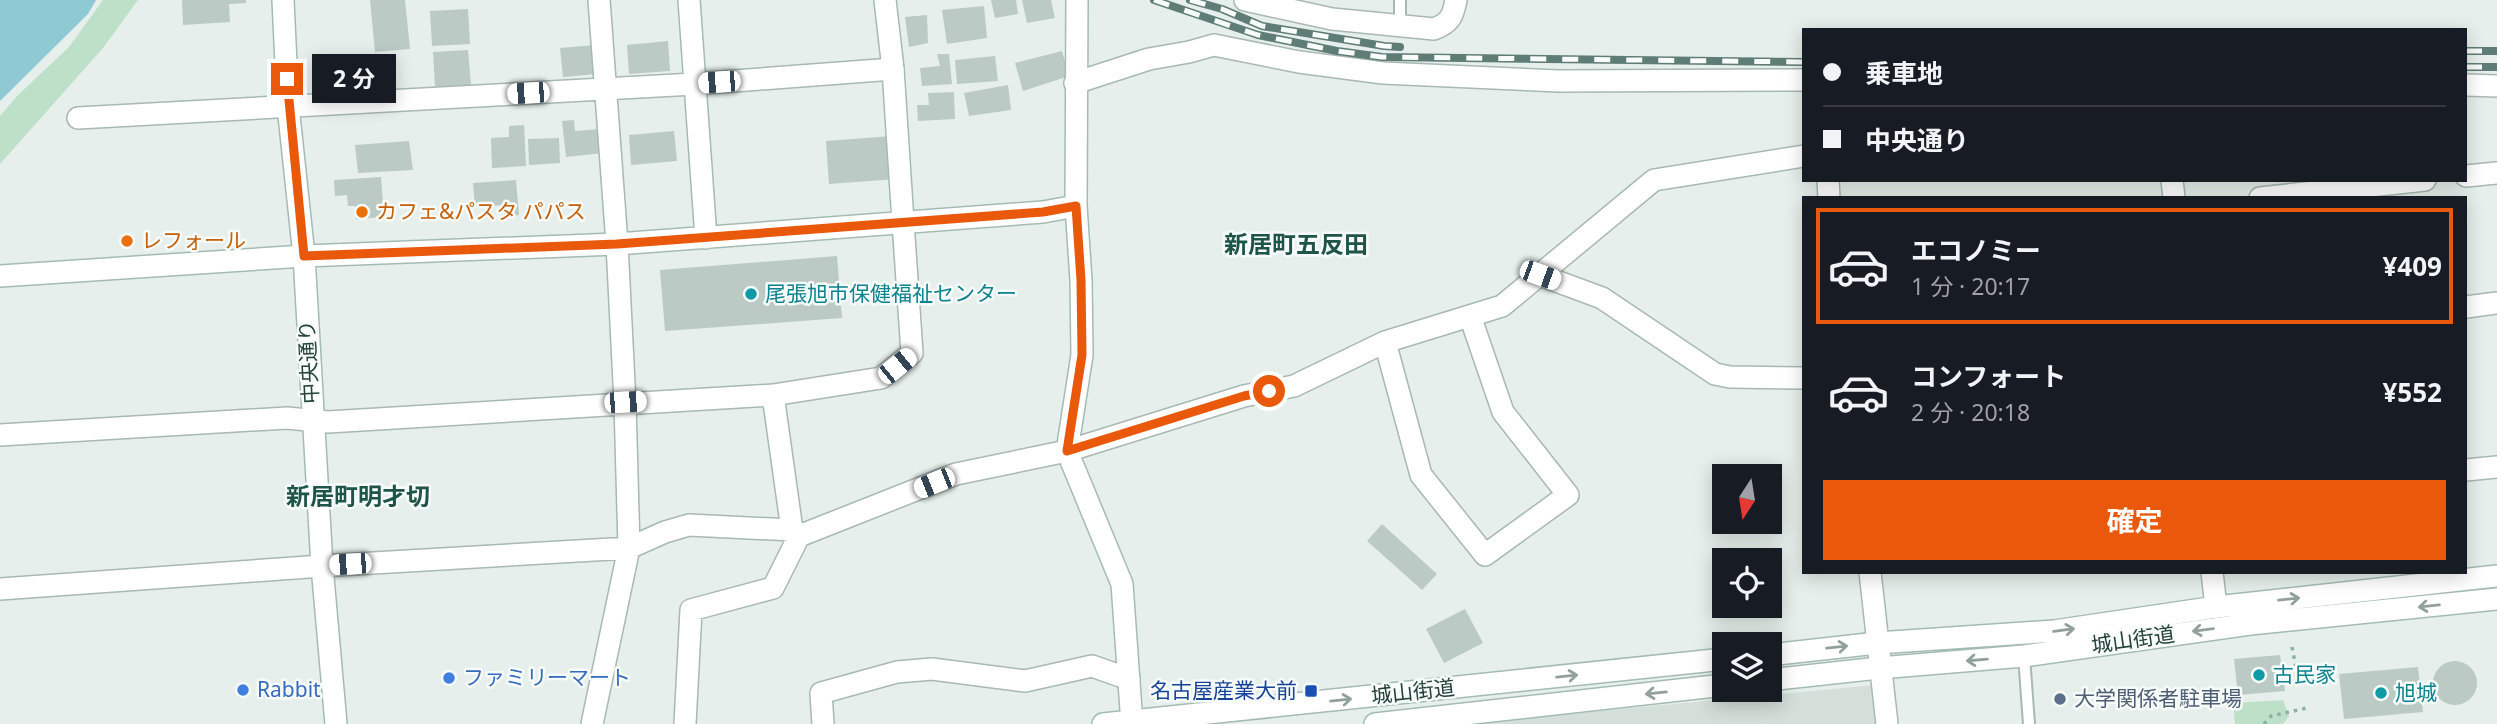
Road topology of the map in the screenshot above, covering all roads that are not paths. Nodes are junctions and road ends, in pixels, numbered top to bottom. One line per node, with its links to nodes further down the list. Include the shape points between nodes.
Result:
1 (282, 0): 18 (street, 中央通り)
2 (599, 0): 17 (street)
3 (689, 0): 14 (street)
4 (885, 0): 11 (street)
5 (1077, 0): 13 (street)
6 (1245, 0): 9 (street)
7 (1400, 0): 10 (lane)
8 (1456, 0): 10 (street, via 1451,20 1444,25 1434,29)
9 (1332, 9): 10 (street)
10 (1400, 27)
11 (893, 69): 14 (street); 26 (street)
12 (1802, 80): 13 (street, via 1558,81 1383,74 1214,45 1149,59)
13 (1075, 83): 25 (street)
14 (694, 84): 17 (street); 27 (street)
15 (2467, 85): 16 (street)
16 (2497, 86)
17 (606, 88): 18 (street); 28 (street)
18 (288, 106): 19 (street); 29 (street, 中央通り)
19 (78, 118)
20 (1802, 156): 30 (street, via 1654,180)
21 (2497, 173): 22 (street)
22 (2467, 176)
23 (2408, 182): 24 (street)
24 (2278, 196)
25 (1076, 206): 26 (street); 41 (street, via 1082,355)
26 (903, 222): 27 (street); 37 (street, via 912,354 881,378)
27 (706, 239): 28 (street)
28 (617, 244): 29 (street); 38 (street)
29 (304, 256): 31 (street); 39 (street, 中央通り)
30 (1540, 275): 34 (street, via 1502,306); 36 (street, via 1602,298 1715,374)
31 (0, 276)
32 (2497, 303): 33 (street)
33 (2467, 307)
34 (1470, 316): 35 (street); 35 (street, via 1503,412 1568,495 1485,555 1422,475)
35 (1385, 342): 41 (street, via 1294,386 1244,396)
36 (1802, 378)
37 (773, 395): 38 (street); 44 (street)
38 (625, 402): 39 (street); 45 (street)
39 (313, 420): 40 (street); 46 (street, 中央通り)
40 (0, 435)
41 (1067, 451): 44 (street, via 956,474); 58 (street, via 1122,584)
42 (2497, 467): 43 (street)
43 (2467, 470)
44 (796, 533): 45 (street, via 689,526); 64 (street, via 773,588 691,611)
45 (629, 548): 46 (street); 63 (street)
46 (322, 566): 50 (street); 62 (street, 中央通り)
47 (1870, 574): 53 (street)
48 (2211, 574): 52 (street)
49 (2497, 576): 52 (street, 城山街道, one-way to 49)
50 (0, 589)
51 (2497, 599): 55 (street, 城山街道, one-way to 55, via 2250,624)
52 (2216, 607): 53 (street, 城山街道, one-way to 52, via 2054,631)
53 (1877, 643): 54 (street, 城山街道, one-way to 53); 57 (street)
54 (1782, 654)
55 (2024, 656): 57 (street, 城山街道, one-way to 57); 69 (lane)
56 (1712, 660): 61 (street, 城山街道, one-way to 56)
57 (1880, 668): 59 (street, 城山街道); 68 (street)
58 (1129, 679): 61 (street); 65 (street, via 1092,666 1025,681 932,668 897,672 821,693)
59 (1782, 679)
60 (1712, 686): 67 (street, 城山街道, one-way to 67)
61 (1132, 723): 66 (street, 城山街道)
62 (336, 724)
63 (593, 724)
64 (685, 724)
65 (823, 724)
66 (1103, 724)
67 (1375, 724)
68 (1887, 724)
69 (2029, 724)

